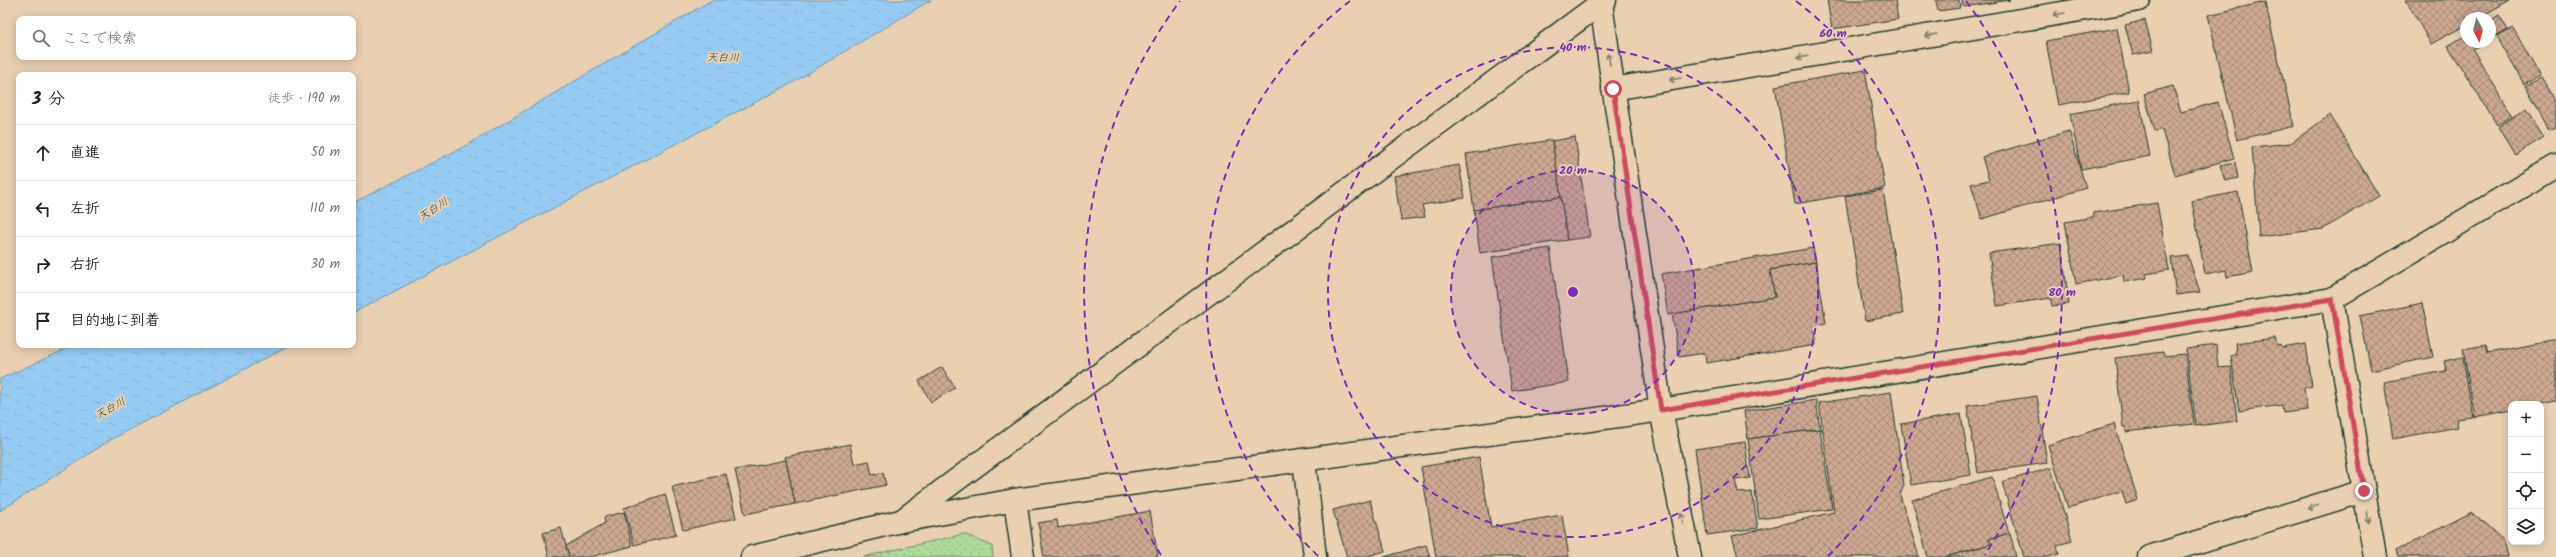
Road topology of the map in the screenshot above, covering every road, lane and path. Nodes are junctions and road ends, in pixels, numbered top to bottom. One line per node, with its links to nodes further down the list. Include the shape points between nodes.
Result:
1 (2139, 0): 3 (street, one-way to 3)
2 (1603, 2): 3 (street, one-way to 2); 10 (street)
3 (1613, 89): 6 (street)
4 (2556, 166): 5 (street)
5 (2332, 299): 6 (street); 8 (street)
6 (1661, 410): 7 (street); 14 (street, one-way to 6)
7 (1304, 460): 9 (street); 13 (street)
8 (2364, 491): 15 (street, one-way to 15); 16 (street, one-way to 16)
9 (1015, 500): 10 (street); 12 (street)
10 (901, 521): 11 (street)
11 (752, 557)
12 (1023, 557)
13 (1315, 557)
14 (1690, 557)
15 (2149, 557)
16 (2375, 557)

